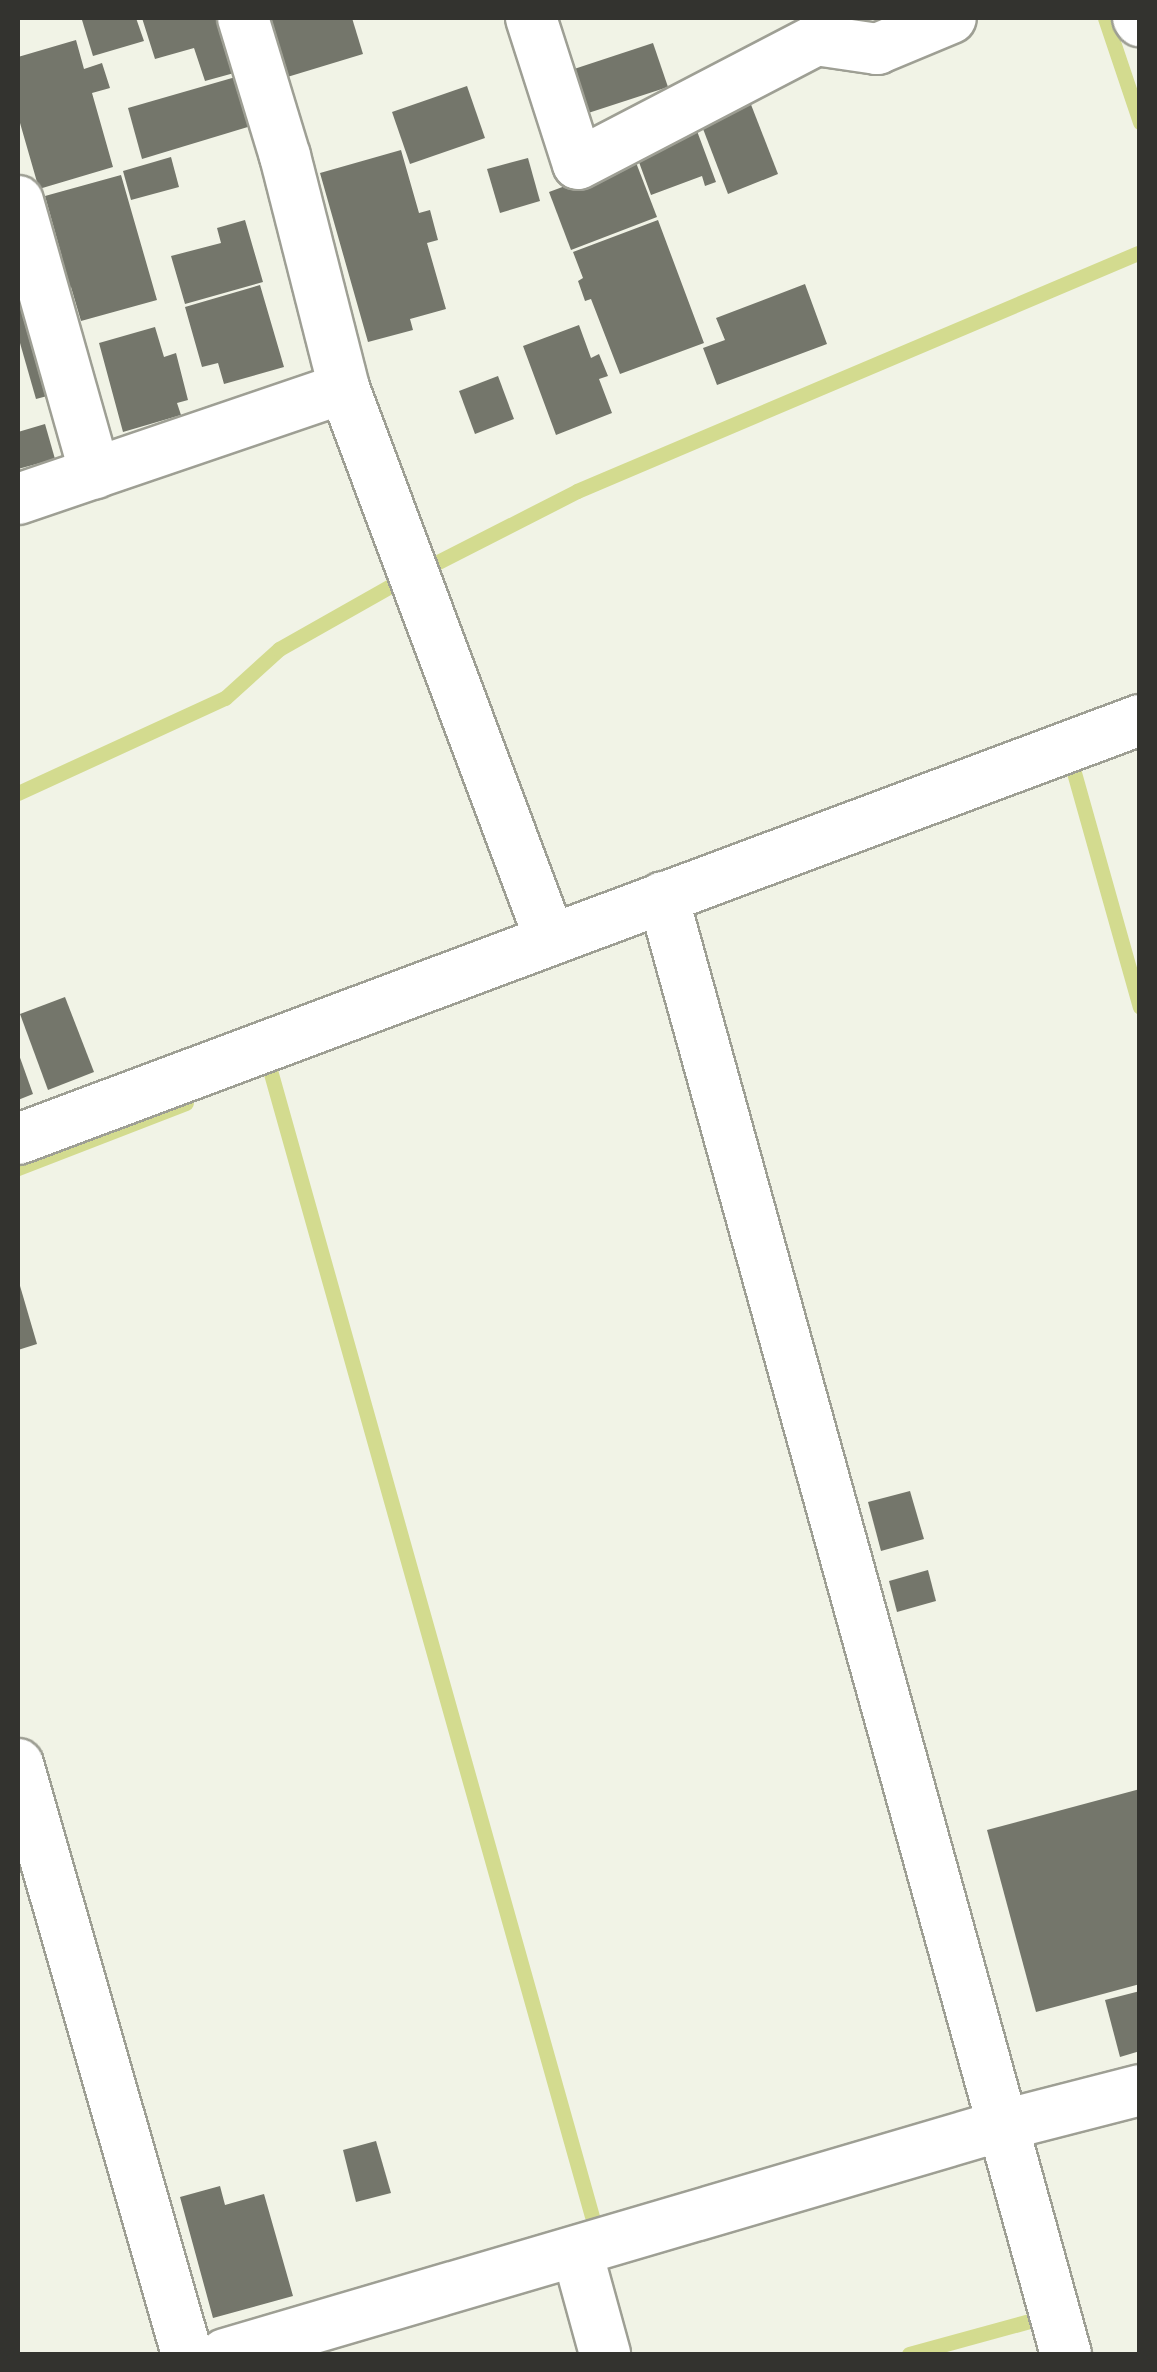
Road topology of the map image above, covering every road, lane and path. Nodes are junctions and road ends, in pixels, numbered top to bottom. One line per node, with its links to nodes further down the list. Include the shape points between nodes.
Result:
1 (243, 18): 5 (street, via 286,156)
2 (531, 18): 3 (street, via 578,164 816,40 877,48)
3 (951, 18)
4 (18, 201): 6 (street)
5 (344, 388): 6 (street); 10 (street)
6 (95, 473): 7 (street)
7 (18, 499)
8 (1140, 720): 9 (street)
9 (662, 897): 10 (street); 14 (street)
10 (550, 938): 11 (street)
11 (18, 1139)
12 (18, 1764): 16 (street)
13 (1140, 2090): 14 (street)
14 (1004, 2126): 15 (street); 19 (street)
15 (577, 2252): 17 (street); 18 (street)
16 (187, 2354)
17 (225, 2354)
18 (604, 2354)
19 (1066, 2354)

